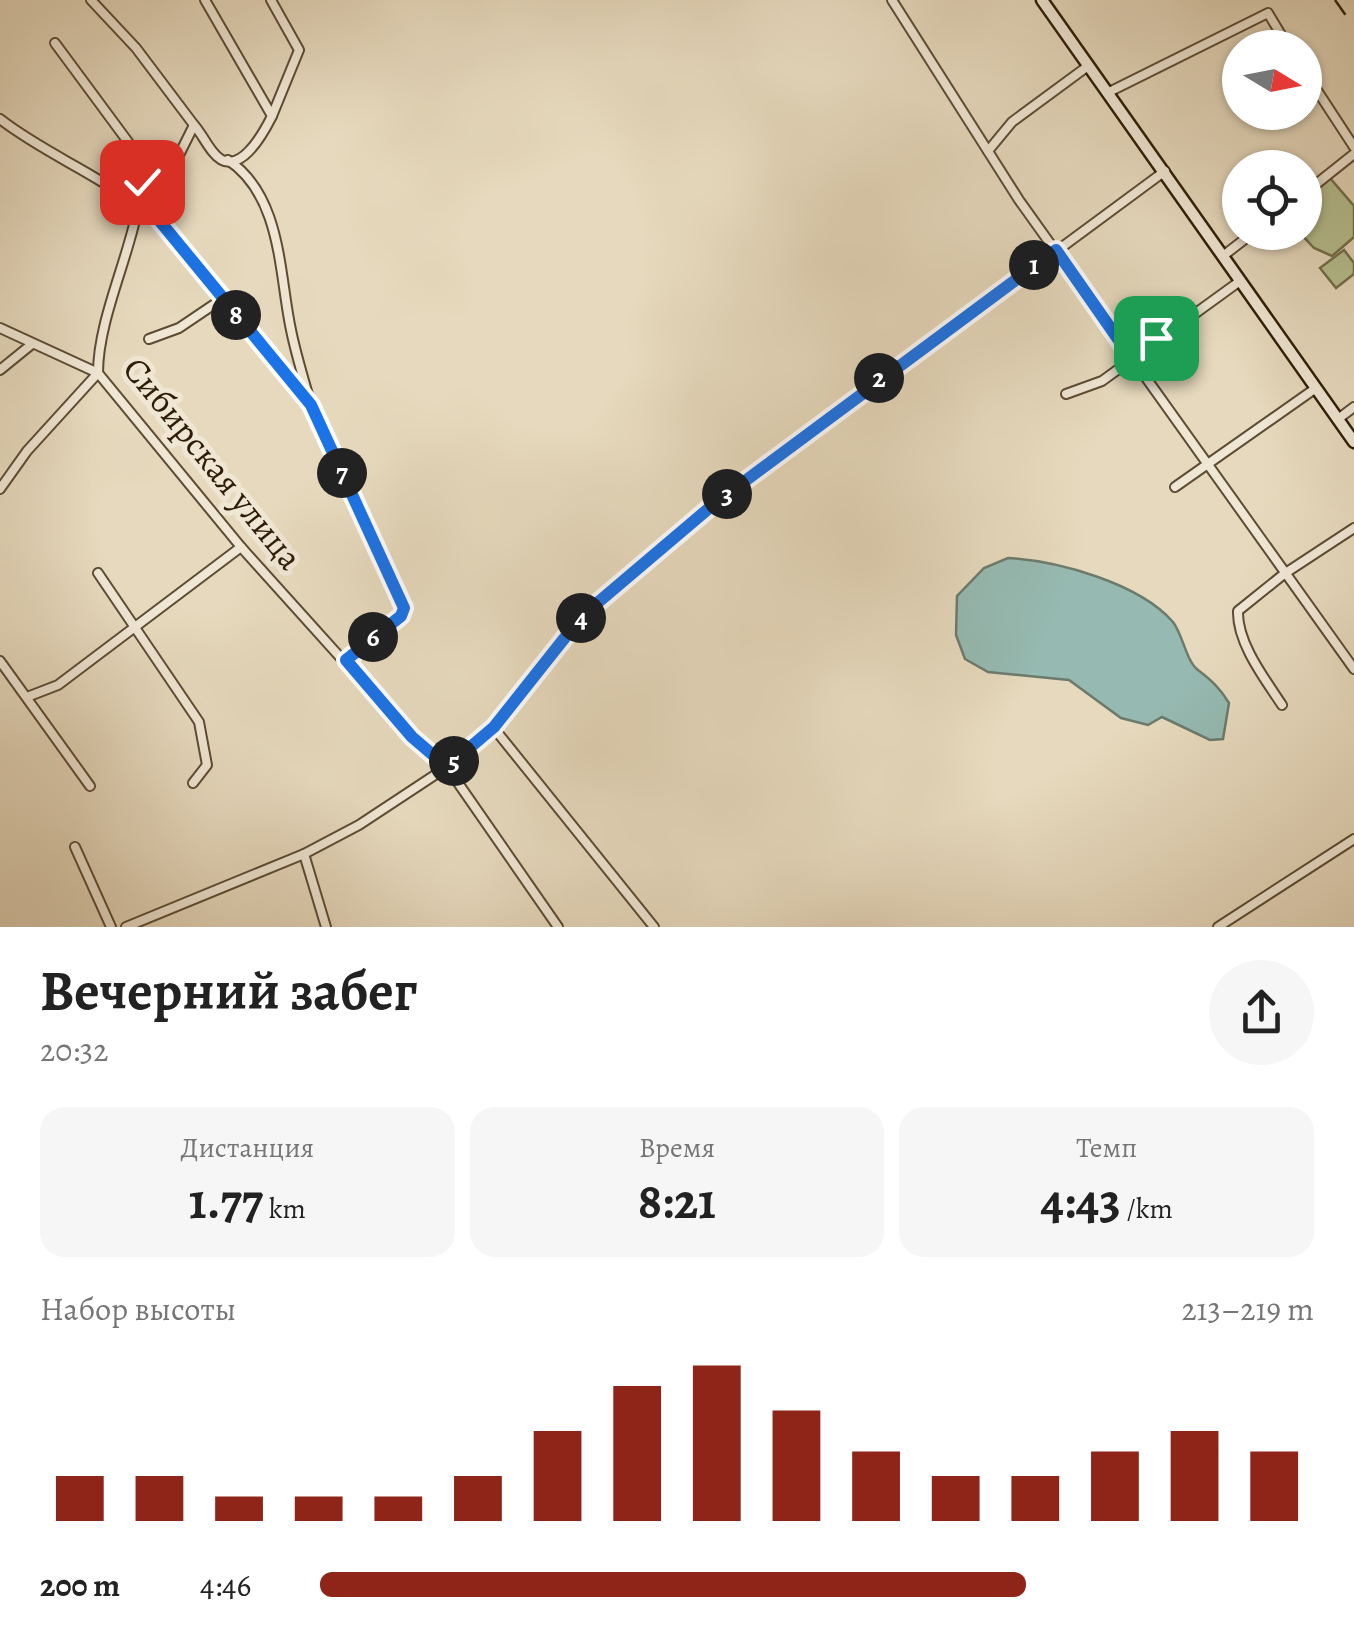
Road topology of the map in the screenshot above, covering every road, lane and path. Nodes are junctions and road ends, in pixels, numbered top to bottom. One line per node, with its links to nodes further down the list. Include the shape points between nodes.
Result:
1 (90, 0): 15 (street)
2 (205, 0): 13 (street)
3 (270, 0): 13 (street, via 299,50)
4 (892, 0): 16 (street)
5 (1042, 0): 10 (main road)
6 (1234, 30): 7 (street, via 1268,13)
7 (1279, 30)
8 (1222, 36): 11 (street)
9 (55, 43): 21 (street, via 138,154)
10 (1088, 66): 11 (main road); 16 (street, via 1012,122)
11 (1106, 93): 19 (main road)
12 (1322, 99): 17 (street)
13 (272, 116): 18 (street, via 256,146)
14 (0, 119): 22 (street, via 41,151)
15 (194, 125): 18 (street, via 213,153); 21 (street, via 173,167)
16 (988, 150): 23 (street)
17 (1354, 151): 20 (street)
18 (228, 160): 36 (street, via 256,189 275,236)
19 (1165, 171): 23 (street); 25 (main road)
20 (1322, 178)
21 (142, 182): 22 (street, Сибирская улица)
22 (139, 202): 27 (street); 33 (street, Сибирская улица, via 100,338)
23 (1056, 250): 31 (street); 53 (street, via 872,383 582,616)
24 (1231, 250): 25 (street)
25 (1223, 256): 26 (main road)
26 (1240, 281): 31 (street); 34 (main road)
27 (222, 298): 29 (street, via 179,328); 36 (street)
28 (0, 328): 30 (street)
29 (149, 338)
30 (32, 344): 32 (street); 33 (street)
31 (1132, 359): 35 (street, via 1102,381); 40 (street)
32 (0, 370)
33 (98, 373): 42 (street); 44 (street, Сибирская улица)
34 (1316, 388): 38 (main road); 40 (street)
35 (1066, 394)
36 (311, 405): 49 (street, via 404,608)
37 (1354, 407): 38 (street)
38 (1338, 418): 39 (main road)
39 (1354, 442)
40 (1208, 464): 41 (street); 46 (street)
41 (1175, 487)
42 (0, 490)
43 (1354, 528): 46 (street)
44 (241, 547): 47 (street); 49 (street, Сибирская улица)
45 (98, 574): 47 (street)
46 (1284, 574): 50 (street); 52 (street, via 1238,611 1250,652)
47 (135, 625): 51 (street, via 58,685); 55 (street, via 200,722 206,765)
48 (0, 660): 51 (street)
49 (346, 660): 54 (street, Сибирская улица)
50 (1354, 669)
51 (27, 696): 56 (street)
52 (1282, 706)
53 (494, 727): 54 (street); 64 (street)
54 (447, 767): 59 (street); 63 (street, Сибирская улица)
55 (193, 783)
56 (90, 786)
57 (1354, 839): 65 (street)
58 (75, 847): 60 (street)
59 (304, 854): 61 (street); 62 (street)
60 (111, 927)
61 (126, 927)
62 (326, 927)
63 (558, 927)
64 (654, 927)
65 (1218, 927)

